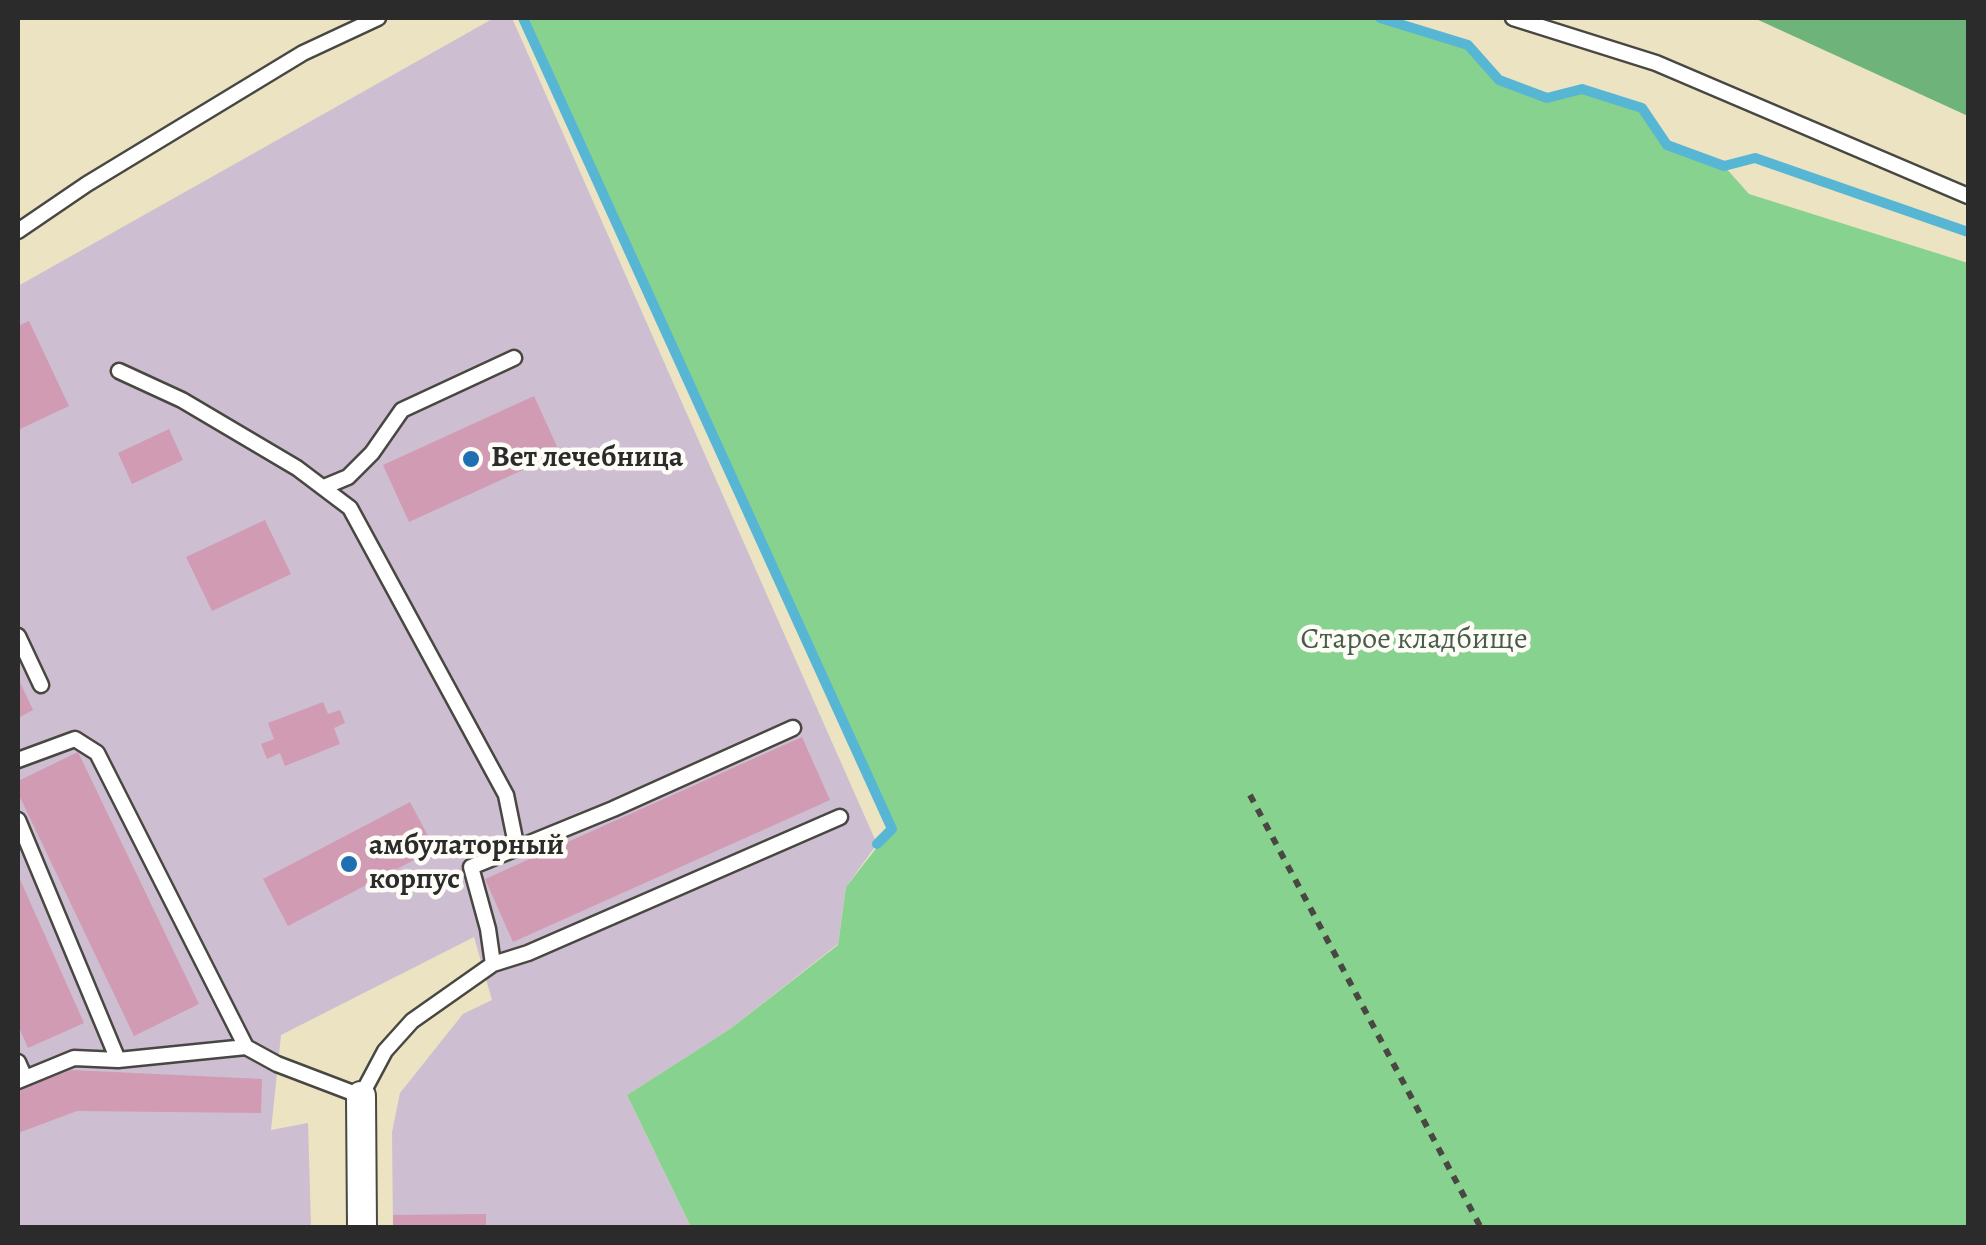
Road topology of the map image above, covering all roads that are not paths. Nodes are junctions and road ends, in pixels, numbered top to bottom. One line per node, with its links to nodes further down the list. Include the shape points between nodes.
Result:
1 (378, 18): 4 (lane, via 303,52)
2 (1512, 18): 3 (lane, via 1656,63)
3 (1968, 196)
4 (18, 231)
5 (514, 358): 7 (lane, via 402,410 348,477)
6 (119, 371): 7 (lane, via 182,400)
7 (324, 488): 14 (lane, via 350,508 497,777)
8 (18, 636): 9 (lane)
9 (41, 684)
10 (793, 728): 14 (lane)
11 (18, 760): 16 (lane, via 75,739 97,753)
12 (840, 817): 15 (lane)
13 (18, 820): 17 (lane)
14 (517, 849): 15 (lane, via 471,868)
15 (492, 964): 20 (lane, via 412,1021 385,1051)
16 (246, 1047): 17 (lane); 20 (lane)
17 (118, 1060): 19 (lane, via 74,1058)
18 (18, 1062): 19 (lane)
19 (21, 1079)
20 (360, 1096): 21 (street)
21 (362, 1228)

